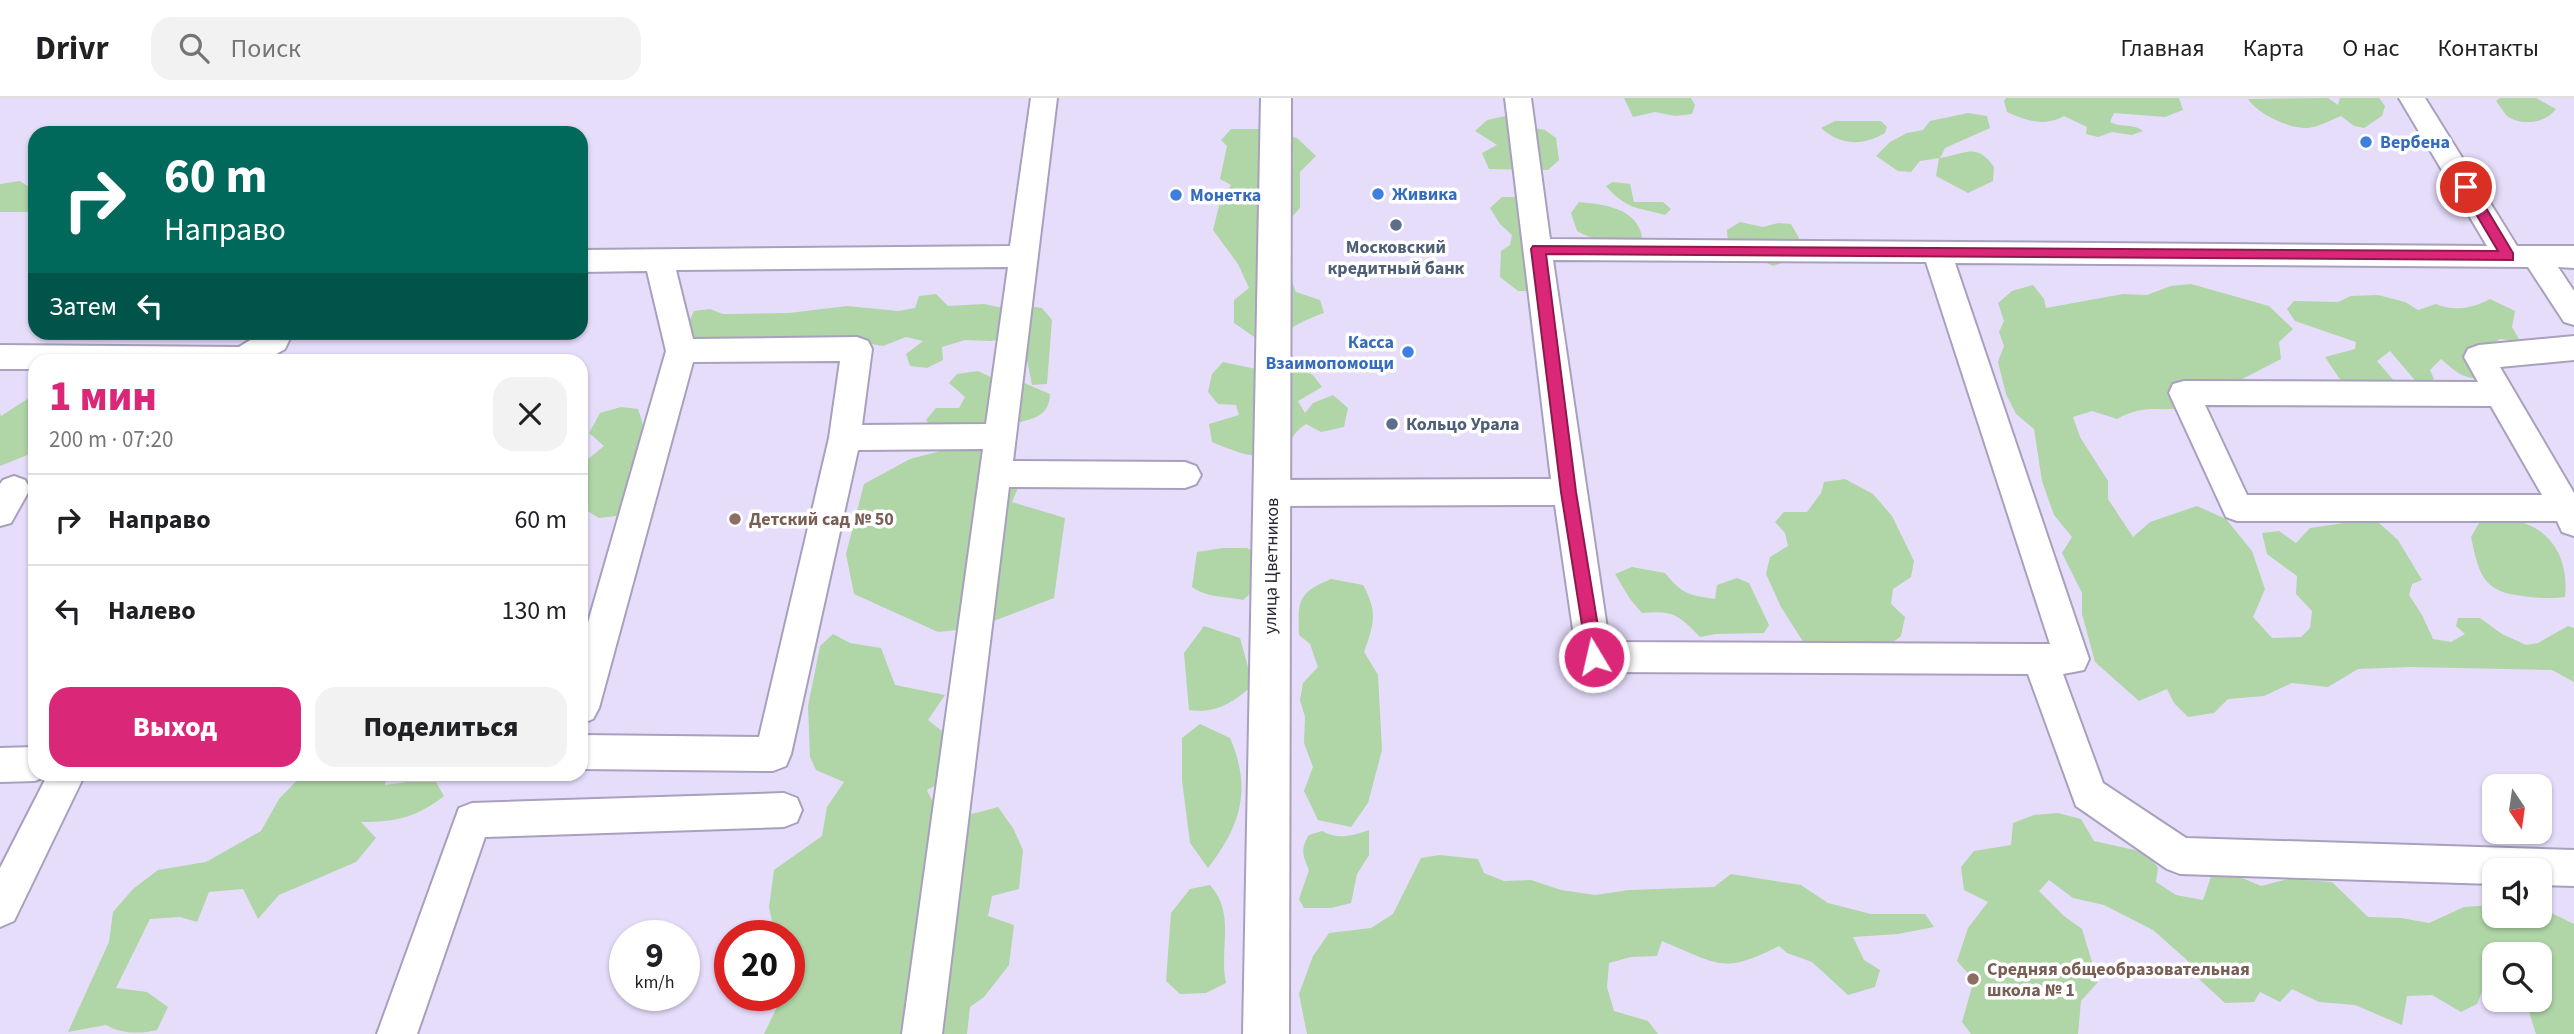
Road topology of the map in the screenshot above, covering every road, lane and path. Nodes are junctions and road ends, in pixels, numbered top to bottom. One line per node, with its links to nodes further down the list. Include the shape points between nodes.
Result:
1 (1044, 98): 7 (lane)
2 (1276, 98): 25 (street, улица Цветников)
3 (1518, 98): 5 (lane)
4 (2412, 98): 8 (lane)
5 (1538, 249): 6 (lane); 24 (lane)
6 (1937, 252): 8 (lane); 27 (lane, via 2073,659)
7 (1023, 256): 10 (lane); 20 (lane)
8 (2522, 256): 9 (lane); 12 (lane)
9 (2574, 257)
10 (659, 260): 11 (lane); 15 (lane)
11 (588, 261)
12 (2574, 314)
13 (274, 340): 16 (lane)
14 (2574, 348): 19 (lane, via 2479,357)
15 (681, 351): 21 (lane, via 857,349); 28 (lane)
16 (252, 354)
17 (0, 358): 18 (lane)
18 (28, 358)
19 (2500, 394): 26 (lane); 26 (lane, via 2184,393 2236,508)
20 (1000, 436): 21 (lane); 22 (lane)
21 (845, 438): 29 (lane, via 773,754)
22 (995, 474): 23 (lane); 37 (lane)
23 (1185, 475)
24 (1569, 492): 25 (lane); 27 (lane, via 1594,657)
25 (1272, 493): 38 (street, улица Цветников)
26 (2570, 515)
27 (2040, 658): 34 (lane, via 2089,794 2180,856)
28 (588, 683)
29 (588, 752)
30 (28, 764): 31 (lane)
31 (0, 765)
32 (64, 781): 35 (lane)
33 (784, 810): 36 (lane, via 472,820)
34 (2574, 868)
35 (0, 908)
36 (397, 1034)
37 (922, 1034)
38 (1266, 1034)

